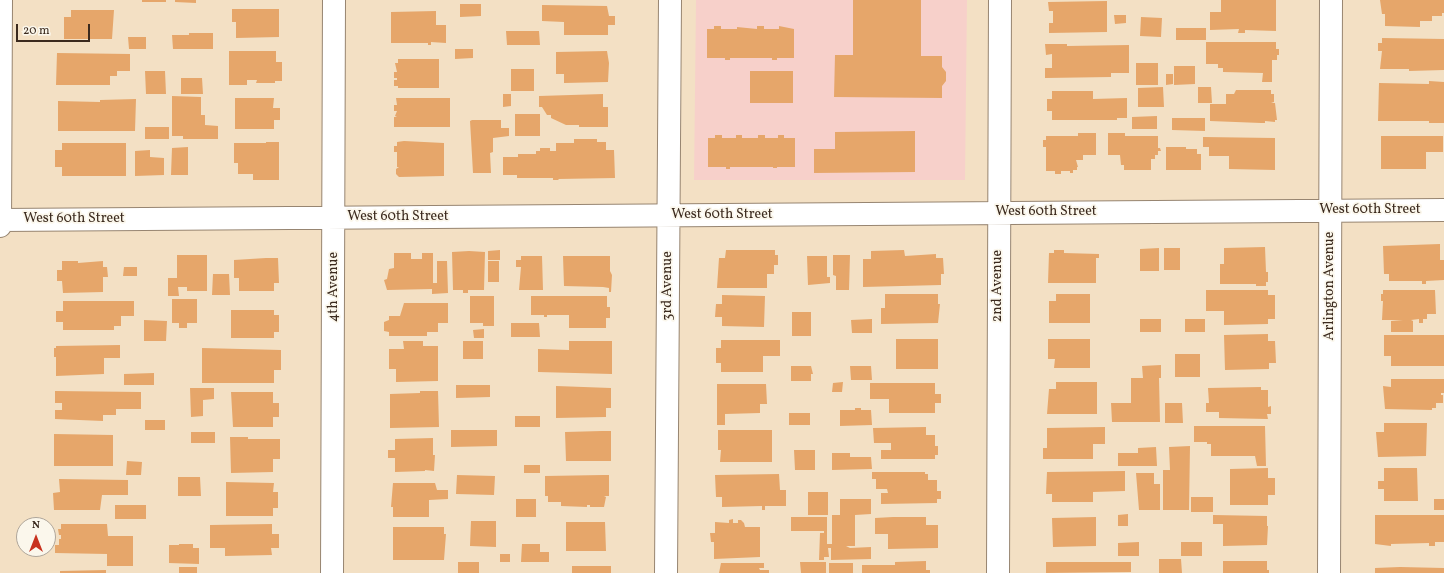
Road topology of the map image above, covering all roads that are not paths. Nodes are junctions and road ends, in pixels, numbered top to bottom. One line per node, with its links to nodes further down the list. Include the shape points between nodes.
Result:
1 (1, 0): 11 (street)
2 (334, 0): 10 (street, 4th Avenue)
3 (670, 0): 9 (street, 3rd Avenue)
4 (1000, 0): 8 (street, 2nd Avenue)
5 (1331, 0): 6 (street, Arlington Avenue)
6 (1330, 210): 7 (street, West 60th Street); 8 (street, West 60th Street); 16 (street, Arlington Avenue)
7 (1444, 210)
8 (998, 213): 9 (street, West 60th Street); 15 (street, 2nd Avenue)
9 (669, 215): 10 (street, West 60th Street); 14 (street, 3rd Avenue)
10 (334, 217): 11 (street, West 60th Street); 13 (street, 4th Avenue)
11 (0, 220): 12 (street)
12 (0, 226)
13 (332, 573)
14 (666, 573)
15 (998, 573)
16 (1329, 573)

